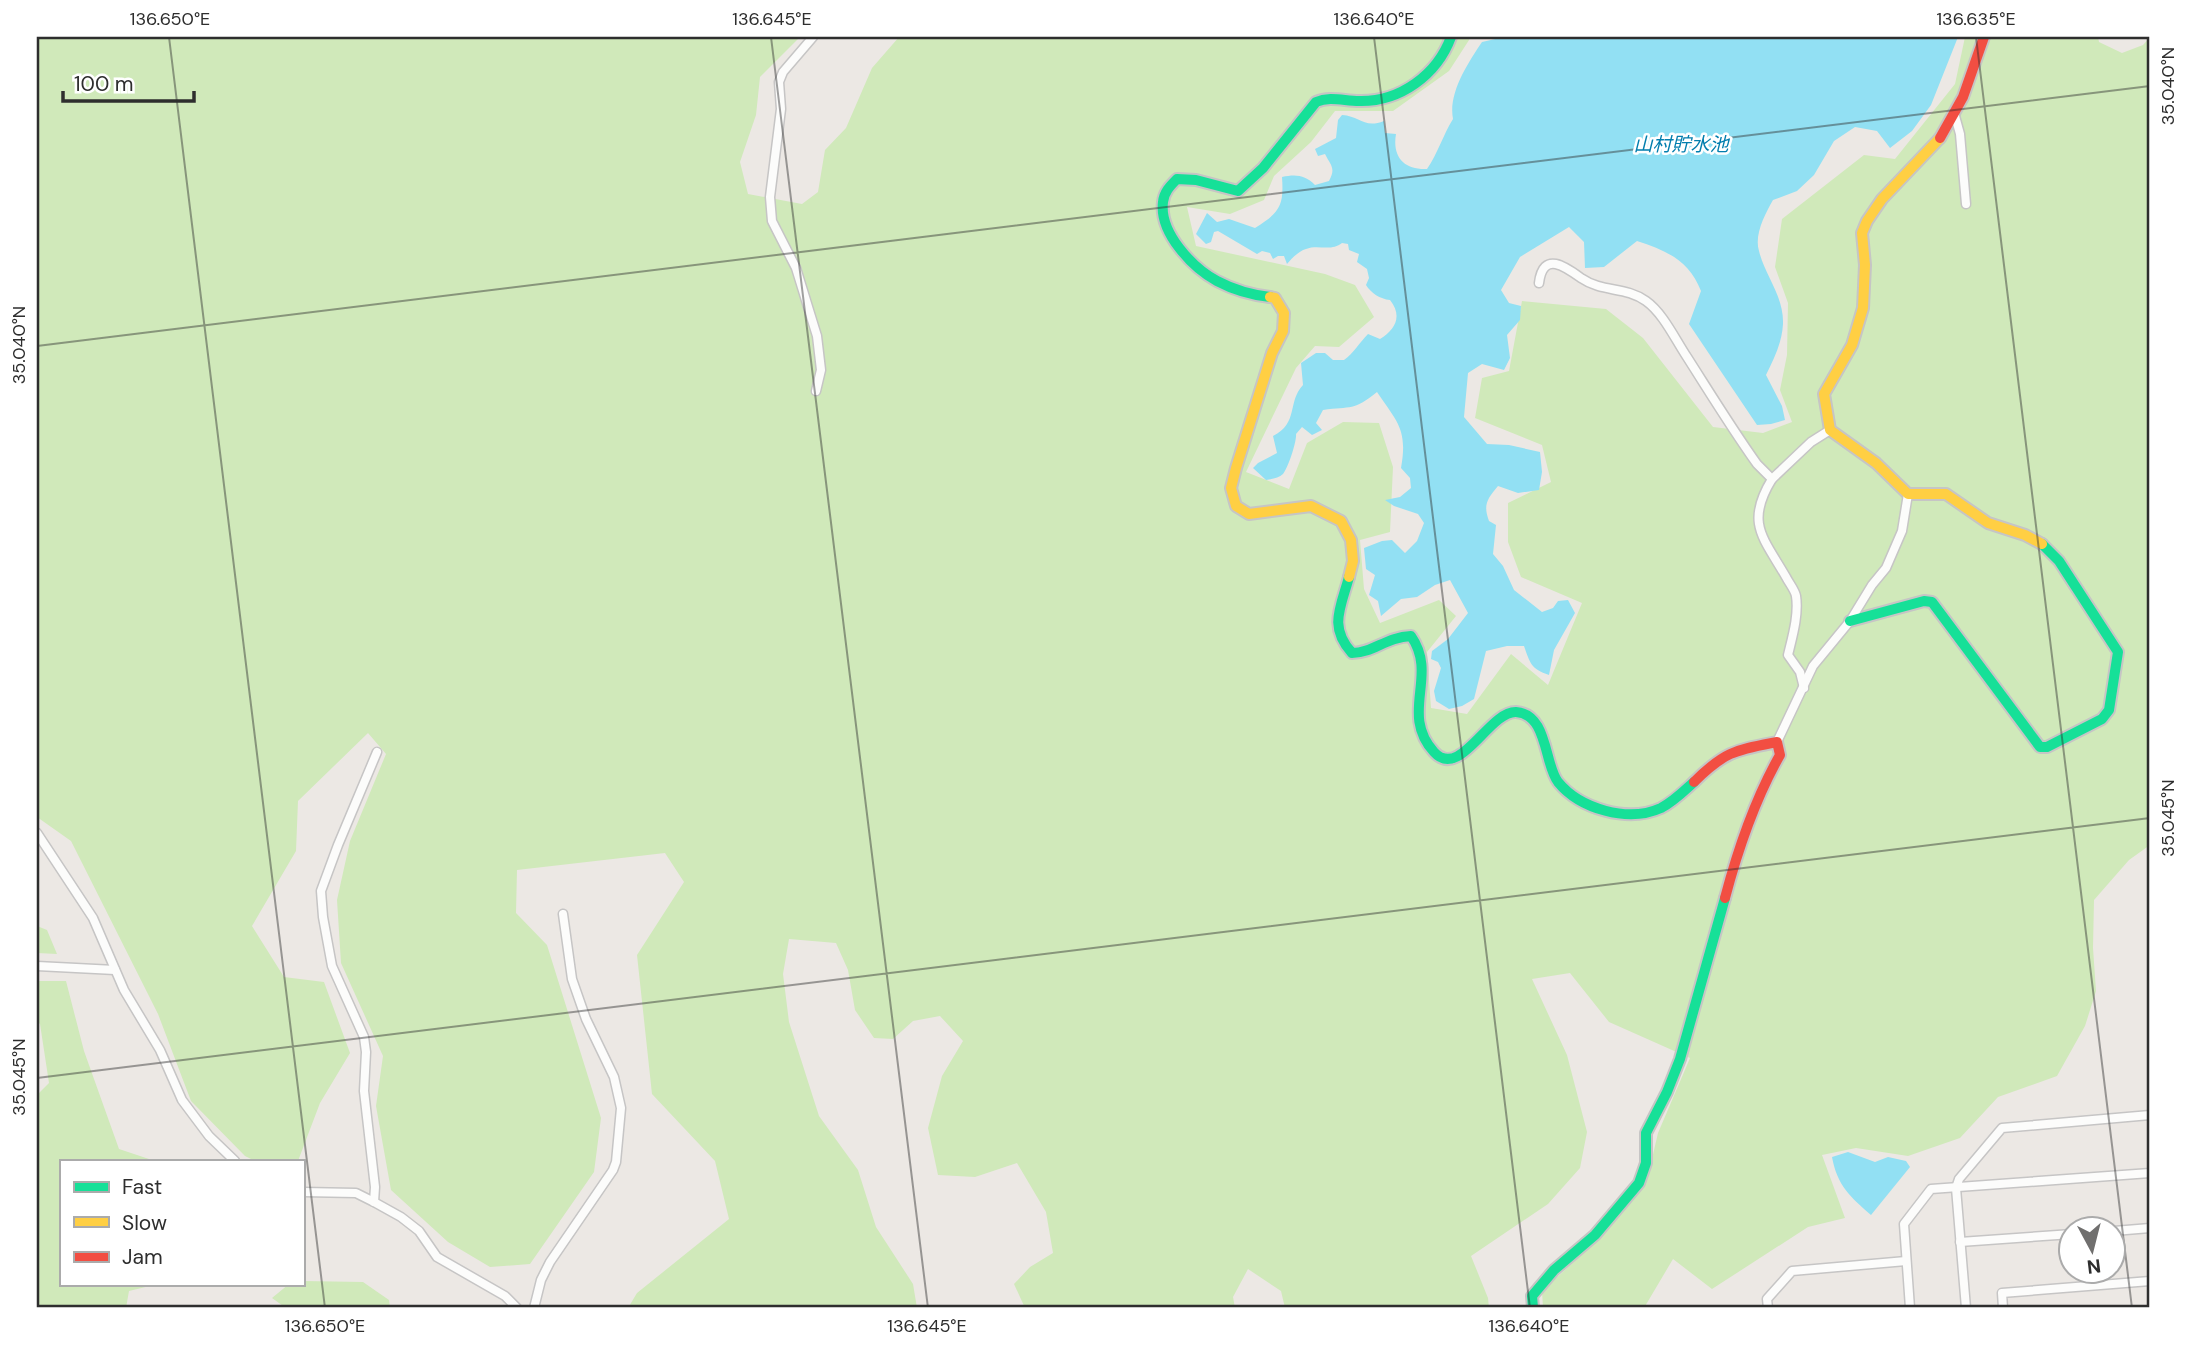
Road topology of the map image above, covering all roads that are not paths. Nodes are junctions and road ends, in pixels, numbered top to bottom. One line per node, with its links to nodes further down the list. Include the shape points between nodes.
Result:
1 (813, 37): 7 (street, via 779,82 781,109 769,197 772,221 796,268 817,336 821,370)
2 (1451, 37): 13 (street, via 1441,61 1418,83 1394,95 1377,101 1324,97 1315,102 1264,168 1238,191 1182,178 1165,191 1165,220 1183,254 1211,277 1241,292 1275,298 1284,313 1283,331 1231,488 1236,506 1249,514 1311,506 1341,521 1351,540 1353,561 1337,623 1341,641 1352,653 1365,653 1377,643 1399,636 1415,640 1423,670 1417,723 1436,754 1461,755 1492,723 1515,711 1535,722 1547,748 1547,764 1558,783 1587,804 1637,814 1659,809 1684,793 1722,757)
3 (1984, 37): 4 (street)
4 (1955, 116): 5 (street); 8 (street, via 1930,151 1894,185 1862,234 1863,310 1842,369 1824,394)
5 (1966, 204)
6 (1539, 283): 9 (street, via 1547,267 1560,263 1594,287 1626,291 1647,302 1752,458)
7 (816, 391)
8 (1830, 430): 9 (street); 10 (street, via 1876,463)
9 (1772, 479): 12 (street, via 1762,494 1759,531 1796,595 1788,656 1800,672)
10 (1908, 494): 11 (street, via 1902,531 1886,568); 11 (street, via 1946,494 1988,523 2042,544 2059,561 2118,652 2109,710 2102,719 2040,747 1932,603 1924,601)
11 (1850, 621): 12 (street, via 1813,666)
12 (1804, 688): 13 (street)
13 (1777, 741): 33 (street, via 1780,755 1736,857 1680,1059 1646,1133 1646,1163 1639,1183 1595,1235 1545,1279 1532,1296)
14 (377, 752): 24 (street, via 321,891 332,967 364,1037)
15 (37, 833): 18 (street, via 93,918)
16 (563, 914): 32 (street, via 572,979 614,1077 621,1108 613,1170 550,1262)
17 (37, 966): 18 (street)
18 (116, 970): 20 (street, via 182,1100)
19 (2150, 1115): 22 (street, via 2005,1127)
20 (234, 1160)
21 (2150, 1172): 22 (street)
22 (1956, 1188): 28 (street); 29 (street, via 1931,1189 1904,1224)
23 (304, 1192): 24 (street, via 356,1193)
24 (374, 1202): 31 (street, via 419,1231 437,1257 505,1296)
25 (2150, 1228): 26 (street)
26 (2128, 1230)
27 (2058, 1235): 28 (street)
28 (1960, 1242): 36 (street)
29 (1906, 1261): 34 (street, via 1791,1271 1768,1299); 35 (street)
30 (2150, 1281): 37 (street, via 2002,1293)
31 (517, 1308)
32 (534, 1308)
33 (1533, 1308)
34 (1768, 1308)
35 (1910, 1308)
36 (1965, 1308)
37 (2003, 1308)

